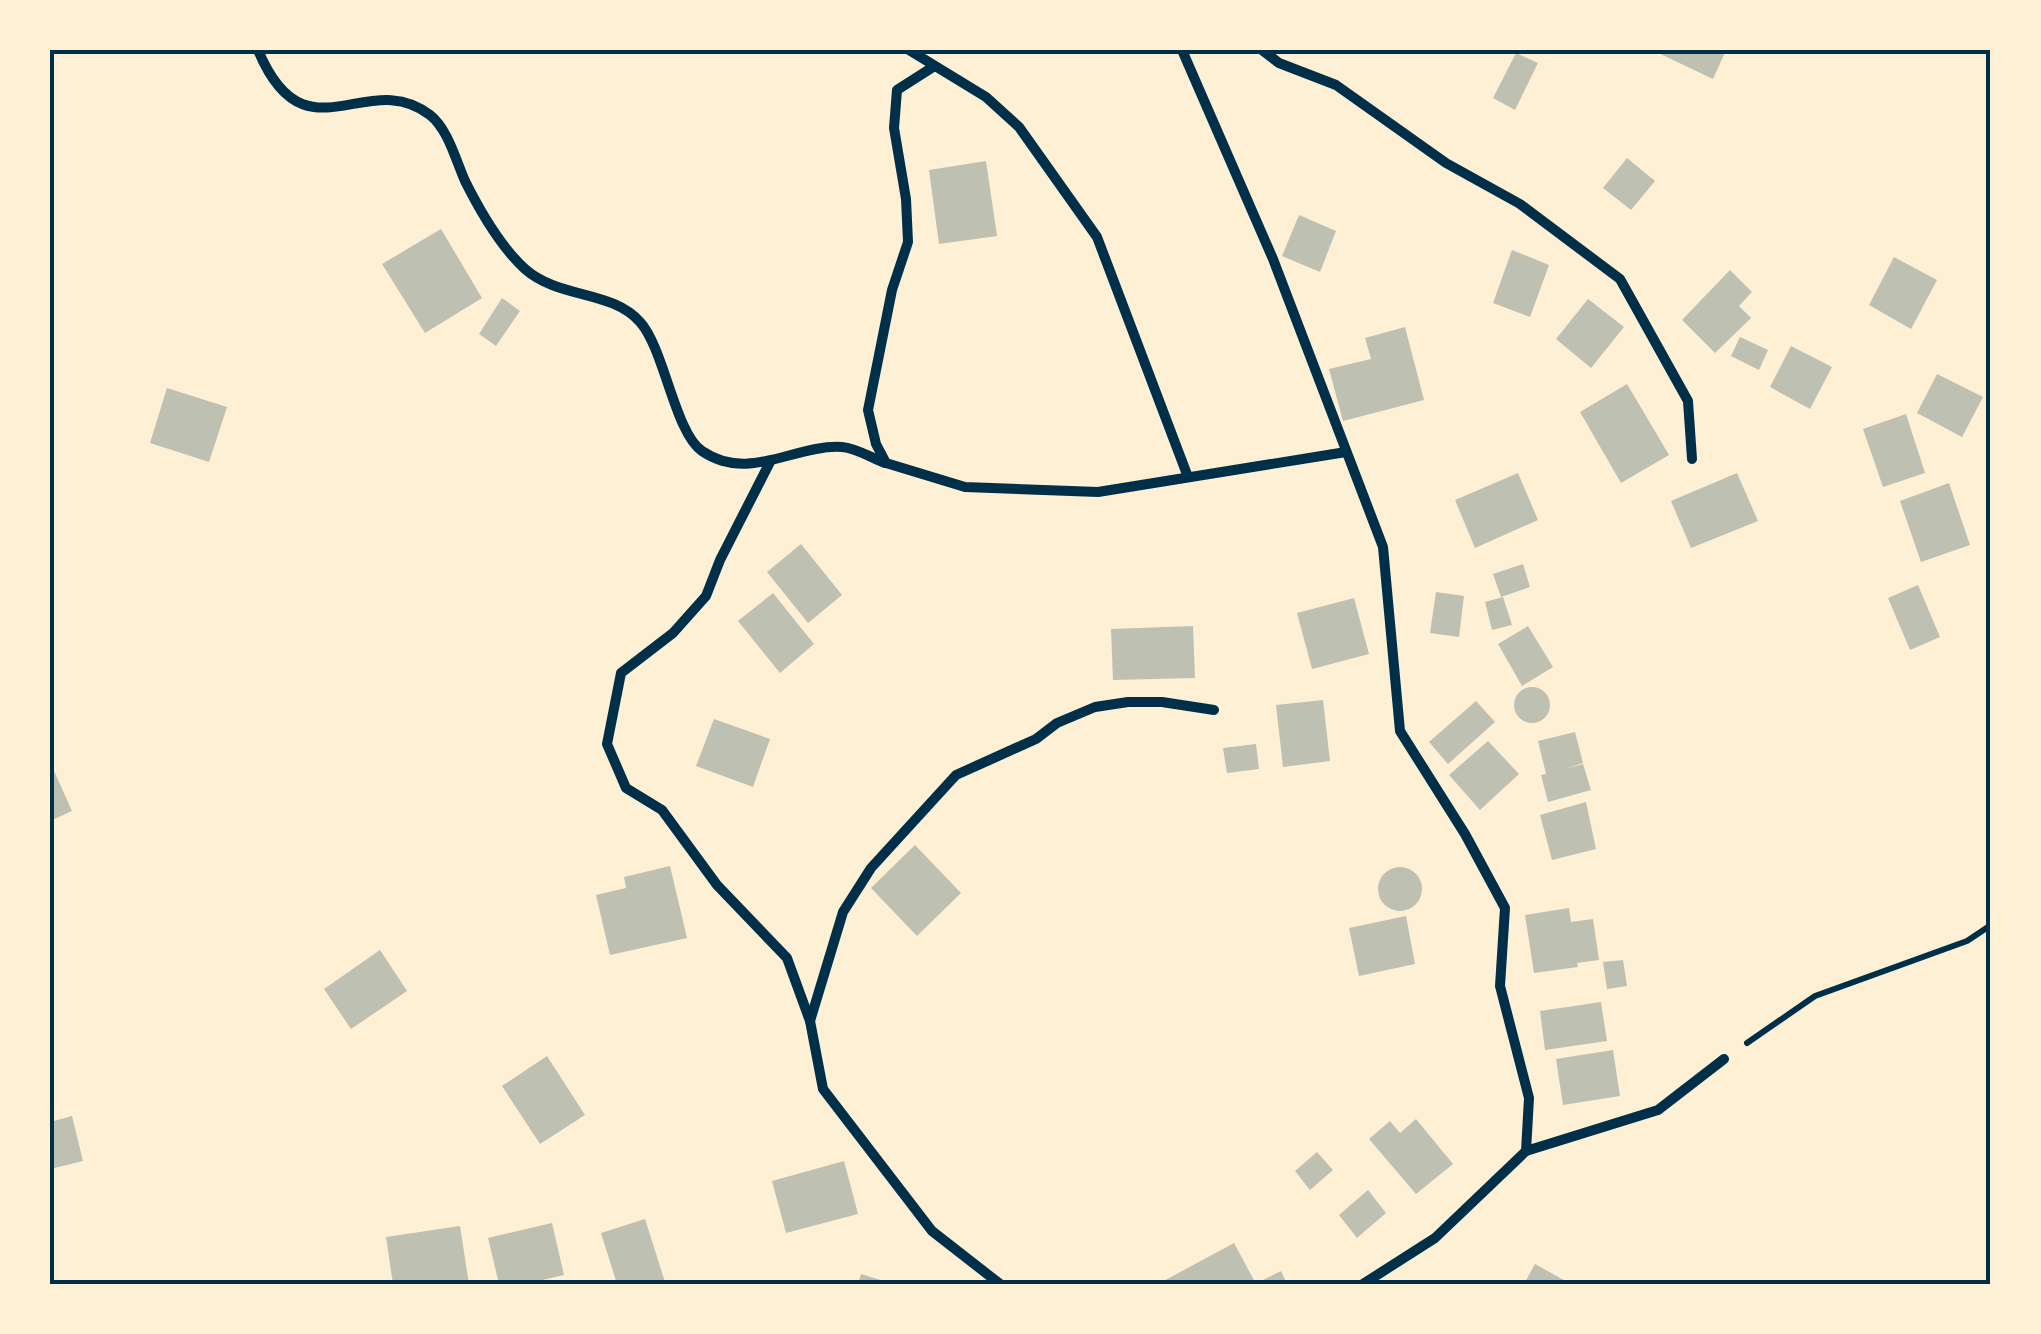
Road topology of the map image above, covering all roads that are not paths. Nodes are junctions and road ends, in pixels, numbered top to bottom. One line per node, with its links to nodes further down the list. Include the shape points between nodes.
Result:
1 (258, 50): 8 (street, via 270,78 298,104 409,102 433,117 478,204 525,268 549,284 619,304 643,324 699,450 729,463)
2 (908, 50): 5 (street)
3 (1182, 50): 6 (street, via 1273,259)
4 (1262, 50): 7 (street, via 1336,84 1446,163 1520,204 1620,280 1688,402)
5 (933, 67): 9 (street, via 897,90 894,128 908,242 868,410); 10 (street, via 986,97 1019,127 1098,237)
6 (1346, 452): 10 (street); 14 (street, via 1383,547 1400,732 1505,908 1500,986 1529,1098)
7 (1692, 458)
8 (770, 462): 9 (street, via 844,447); 12 (street, via 706,596 674,633 621,673 607,744 626,788 662,810 718,885 787,958)
9 (886, 464): 10 (street, via 965,487 1098,492)
10 (1188, 477)
11 (1214, 710): 12 (street, via 1162,702 1095,707 956,775 871,868 842,912)
12 (810, 1021): 15 (street, via 823,1089 932,1231)
13 (1724, 1059): 14 (street, via 1658,1110)
14 (1526, 1150): 16 (street, via 1434,1238)
15 (1000, 1284)
16 (1364, 1284)

